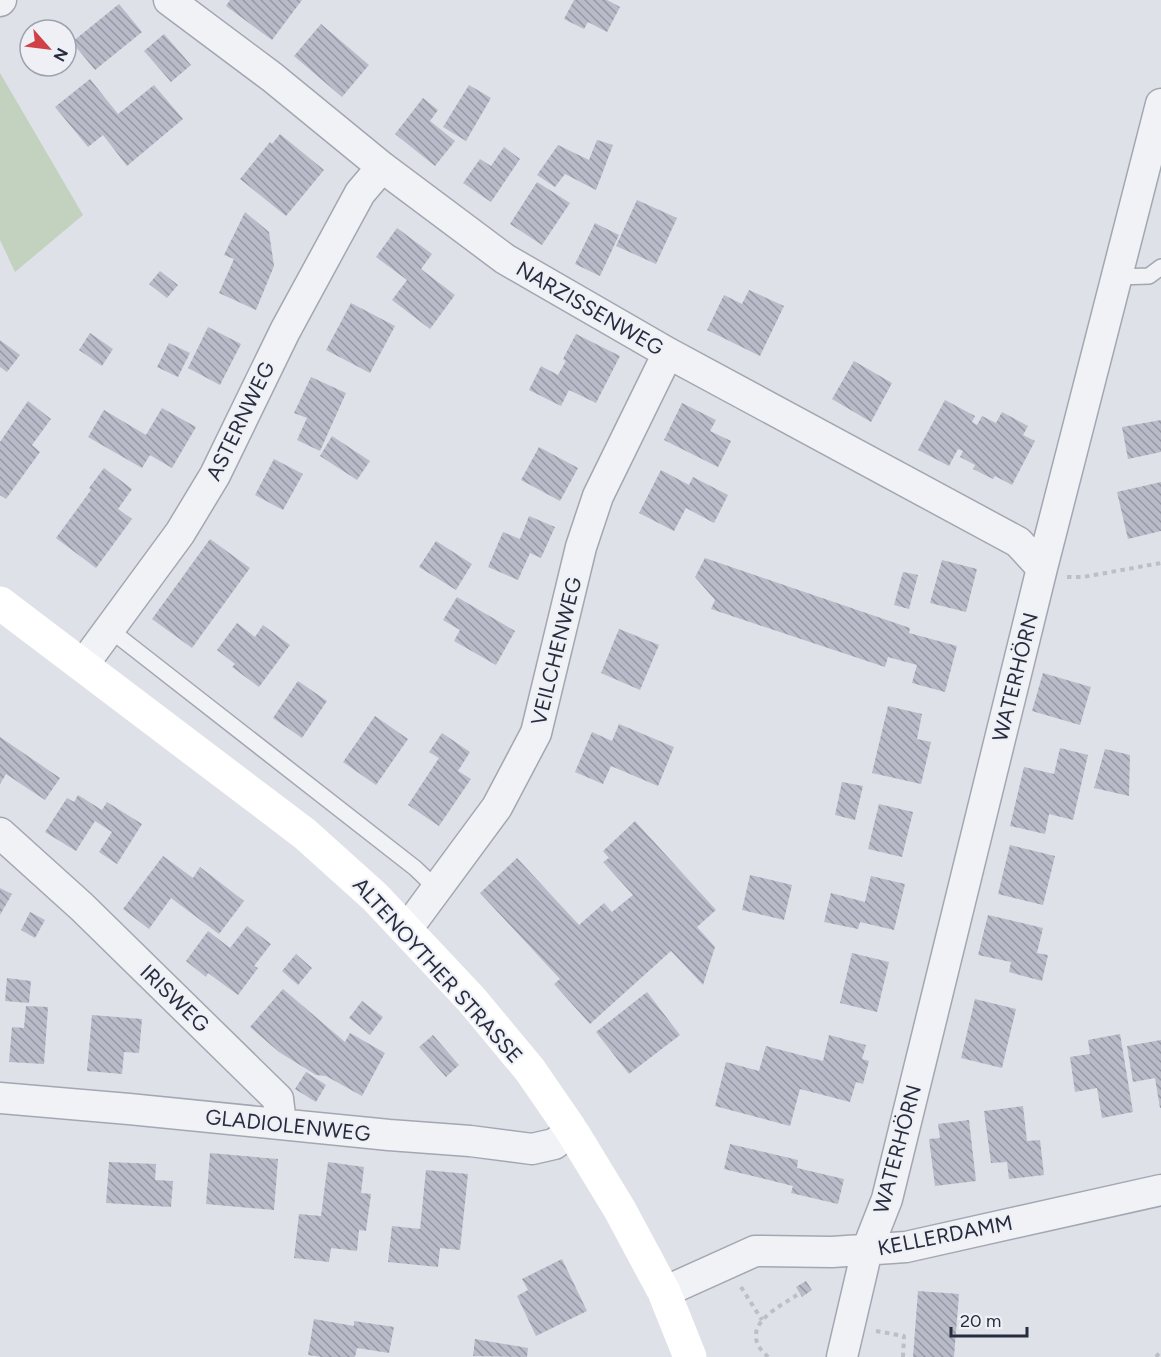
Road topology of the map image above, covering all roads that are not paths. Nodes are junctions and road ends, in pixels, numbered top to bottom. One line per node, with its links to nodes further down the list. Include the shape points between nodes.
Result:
1 (169, 0): 3 (street, NARZISSENWEG)
2 (1161, 104): 5 (street, WATERHÖRN)
3 (382, 167): 6 (street, NARZISSENWEG, via 505,259); 9 (street, ASTERNWEG, via 360,193 290,321 215,475 180,533)
4 (1161, 267): 5 (lane, via 1149,276)
5 (1117, 277): 7 (street, WATERHÖRN)
6 (668, 353): 7 (street, NARZISSENWEG, via 1018,542); 14 (street, VEILCHENWEG, via 598,496 580,547 536,733 497,807)
7 (1042, 567): 20 (street, WATERHÖRN, via 887,1199)
8 (0, 603): 10 (main road, ALTENOYTHER STRASSE)
9 (109, 629): 10 (street, ASTERNWEG); 14 (lane)
10 (83, 666): 15 (main road, ALTENOYTHER STRASSE, via 305,834)
11 (0, 833): 13 (street, IRISWEG)
12 (0, 850): 13 (street, IRISWEG)
13 (53, 881): 17 (street, IRISWEG, via 278,1099)
14 (437, 889): 15 (street, VEILCHENWEG)
15 (407, 929): 18 (main road, ALTENOYTHER STRASSE, via 530,1071)
16 (0, 1098): 17 (street, GLADIOLENWEG)
17 (281, 1124): 18 (street, GLADIOLENWEG, via 532,1149 554,1144)
18 (572, 1131): 21 (main road, ALTENOYTHER STRASSE)
19 (1161, 1191): 20 (street, KELLERDAMM, via 906,1247)
20 (867, 1250): 21 (street, KELLERDAMM, via 755,1251); 23 (street, WATERHÖRN)
21 (664, 1292): 22 (main road, ALTENOYTHER STRASSE)
22 (690, 1357)
23 (842, 1357)

